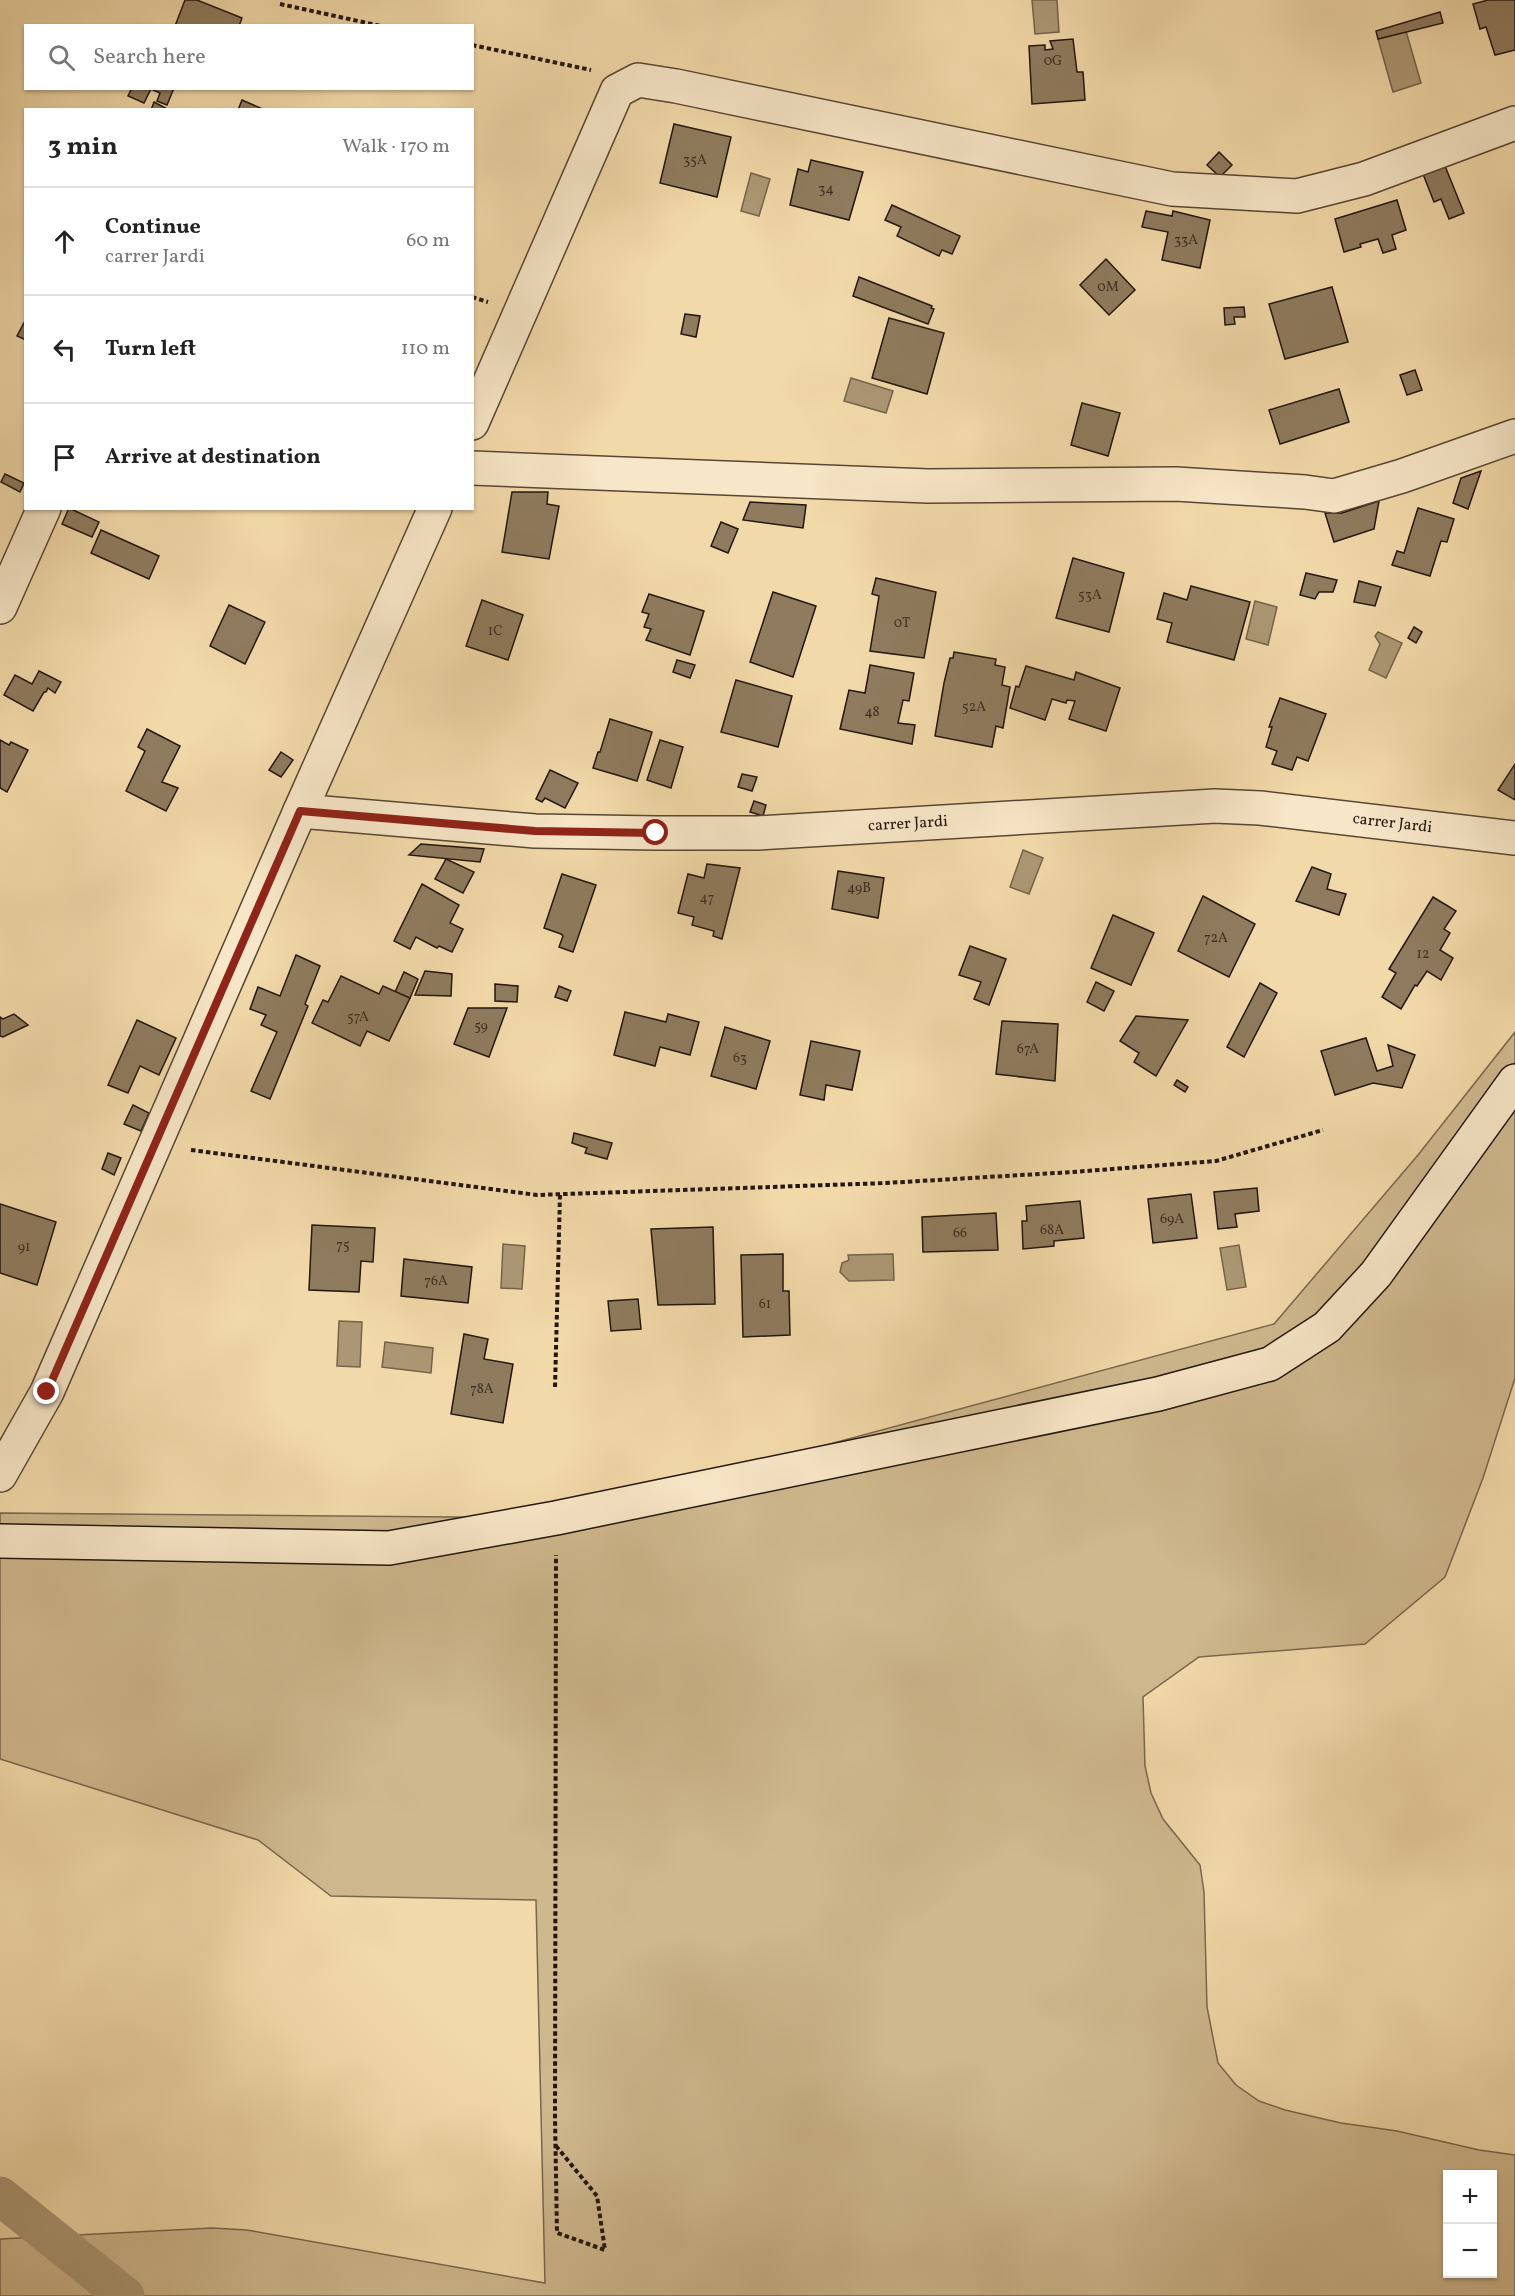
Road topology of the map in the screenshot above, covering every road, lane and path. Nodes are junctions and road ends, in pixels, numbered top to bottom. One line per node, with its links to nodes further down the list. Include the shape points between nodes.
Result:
1 (280, 4): 2 (path)
2 (372, 24)
3 (474, 45): 4 (path)
4 (638, 80): 5 (street, via 1172,189 1245,195 1297,196 1364,179); 6 (street, via 617,91)
5 (1515, 123)
6 (474, 418)
7 (1515, 436): 8 (street, via 1334,496 1176,484 928,486)
8 (474, 468)
9 (43, 510): 11 (street)
10 (434, 510): 12 (street)
11 (0, 607)
12 (300, 811): 13 (street, carrer Jardi, via 535,831 758,833 1215,806); 16 (street)
13 (1515, 838)
14 (1515, 1081): 20 (street, via 1376,1274 1327,1327 1270,1364 1158,1394)
15 (1323, 1130): 17 (path, via 1216,1161 898,1183)
16 (154, 1145): 17 (path, via 537,1196); 19 (street, via 47,1392)
17 (560, 1195): 18 (path)
18 (555, 1387)
19 (0, 1475)
20 (556, 1518): 21 (street, via 388,1548); 22 (path)
21 (0, 1541)
22 (555, 2146): 22 (path, via 557,2233 604,2250 597,2196)

